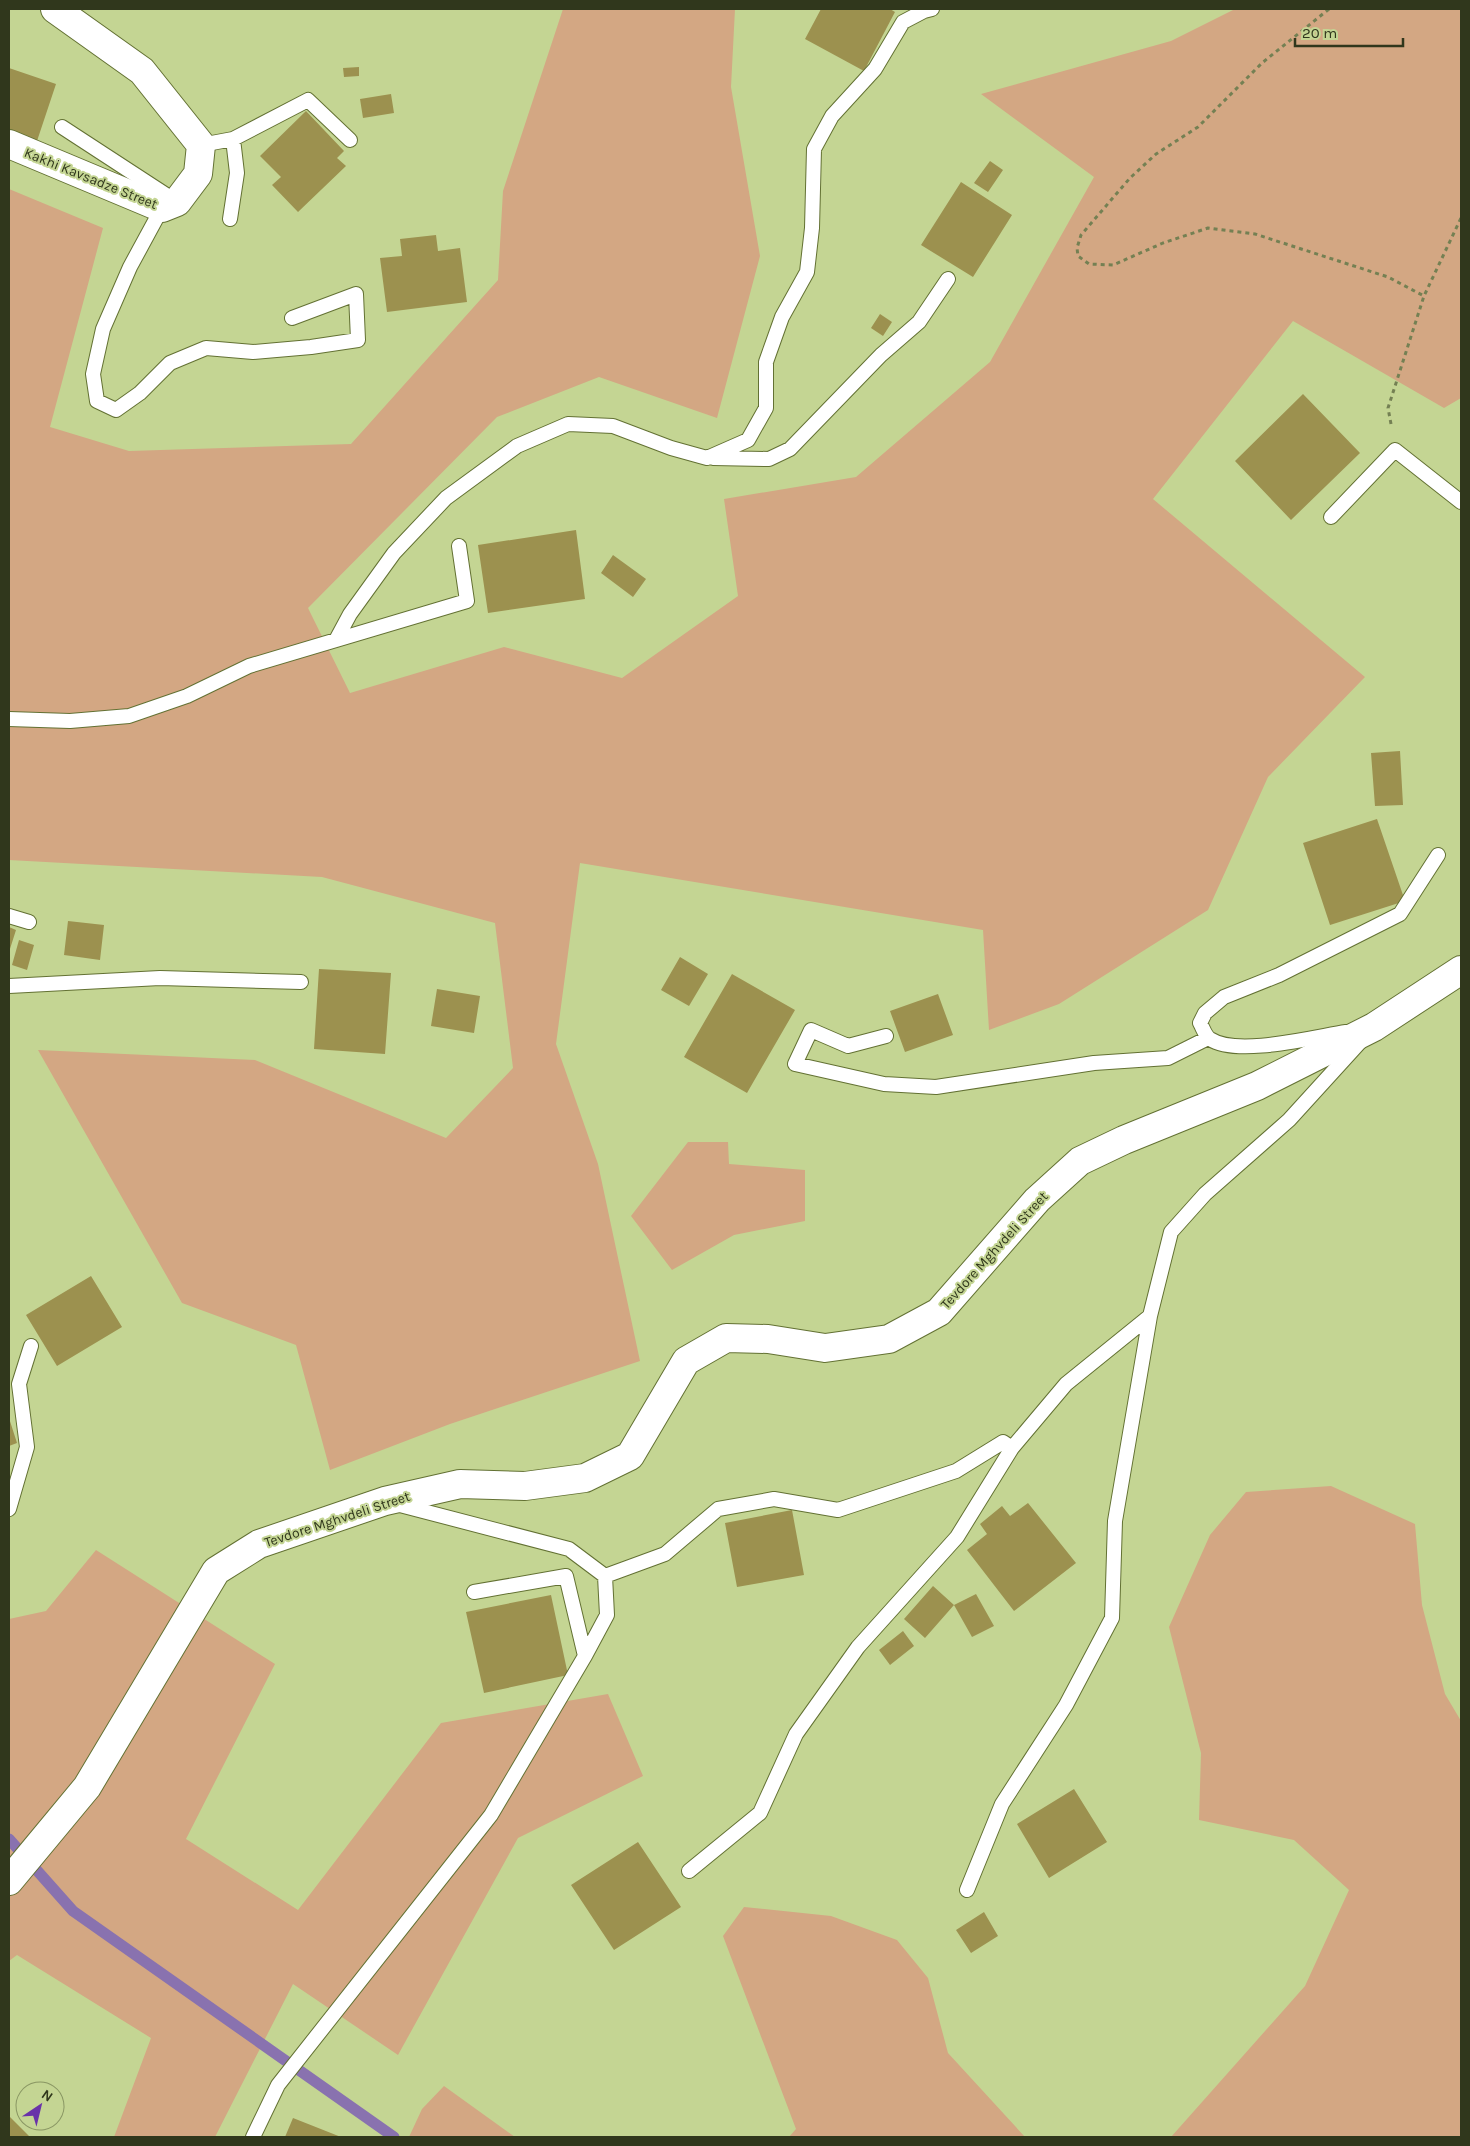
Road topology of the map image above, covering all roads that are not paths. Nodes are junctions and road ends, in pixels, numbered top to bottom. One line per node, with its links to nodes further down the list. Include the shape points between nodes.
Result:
1 (55, 9): 7 (street, via 142,70)
2 (932, 9): 12 (lane, via 903,22 875,69 832,116 814,149 807,272 782,317 766,362 766,408 748,440)
3 (62, 126): 8 (lane)
4 (233, 139): 5 (lane, via 308,100); 7 (lane); 9 (lane, via 237,173)
5 (350, 140)
6 (9, 144): 8 (street, Kakhi Kavsadze Street)
7 (201, 144): 8 (street, Kakhi Kavsadze Street, via 198,174)
8 (169, 205): 11 (lane, via 130,267 103,329 93,374 97,401 116,410 140,393 170,363 206,348 253,352 358,340 356,294)
9 (230, 219)
10 (948, 279): 12 (lane, via 918,322 881,355 790,449 769,459)
11 (292, 318)
12 (707, 458): 16 (lane, via 613,426 568,424 517,446 446,498 394,554 350,614)
13 (1461, 502): 14 (lane, via 1395,450)
14 (1331, 517)
15 (459, 546): 16 (lane, via 466,601)
16 (336, 640): 17 (lane, via 249,666 187,696 129,716 70,721)
17 (9, 719)
18 (1438, 855): 26 (lane, via 1400,914 1279,975 1224,997 1205,1013 1200,1023)
19 (9, 916): 20 (lane)
20 (30, 922)
21 (1461, 970): 24 (street, Tevdore Mghvdeli Street)
22 (301, 982): 23 (lane, via 160,978)
23 (9, 986)
24 (1374, 1027): 26 (lane, via 1269,1045 1225,1046); 27 (lane, via 1289,1120 1205,1194 1171,1232); 30 (street, Tevdore Mghvdeli Street, via 1257,1086 1080,1161 1037,1200 939,1312 889,1339 825,1348 768,1339 726,1338 686,1361 630,1456 585,1478 524,1486 460,1484)
25 (886, 1036): 26 (lane, via 848,1046 811,1030 794,1064 884,1084 936,1087 1094,1063 1168,1058)
26 (1208, 1038)
27 (1150, 1316): 29 (lane, via 1066,1384); 37 (lane, via 1115,1521 1112,1618 1066,1705 1002,1804)
28 (30, 1346): 31 (lane, via 19,1384 28,1447)
29 (1012, 1448): 32 (lane, via 1003,1442 956,1472 838,1510 774,1499 718,1509 665,1554); 35 (lane, via 957,1537 858,1648 796,1734 760,1812)
30 (385, 1500): 32 (lane, via 569,1548); 36 (street, Tevdore Mghvdeli Street, via 259,1544 216,1571 87,1787)
31 (9, 1509)
32 (605, 1576): 34 (lane, via 606,1615)
33 (474, 1592): 34 (lane, via 566,1576)
34 (585, 1656): 38 (lane, via 492,1815 278,2086)
35 (689, 1871)
36 (9, 1882)
37 (967, 1890)
38 (253, 2137)

